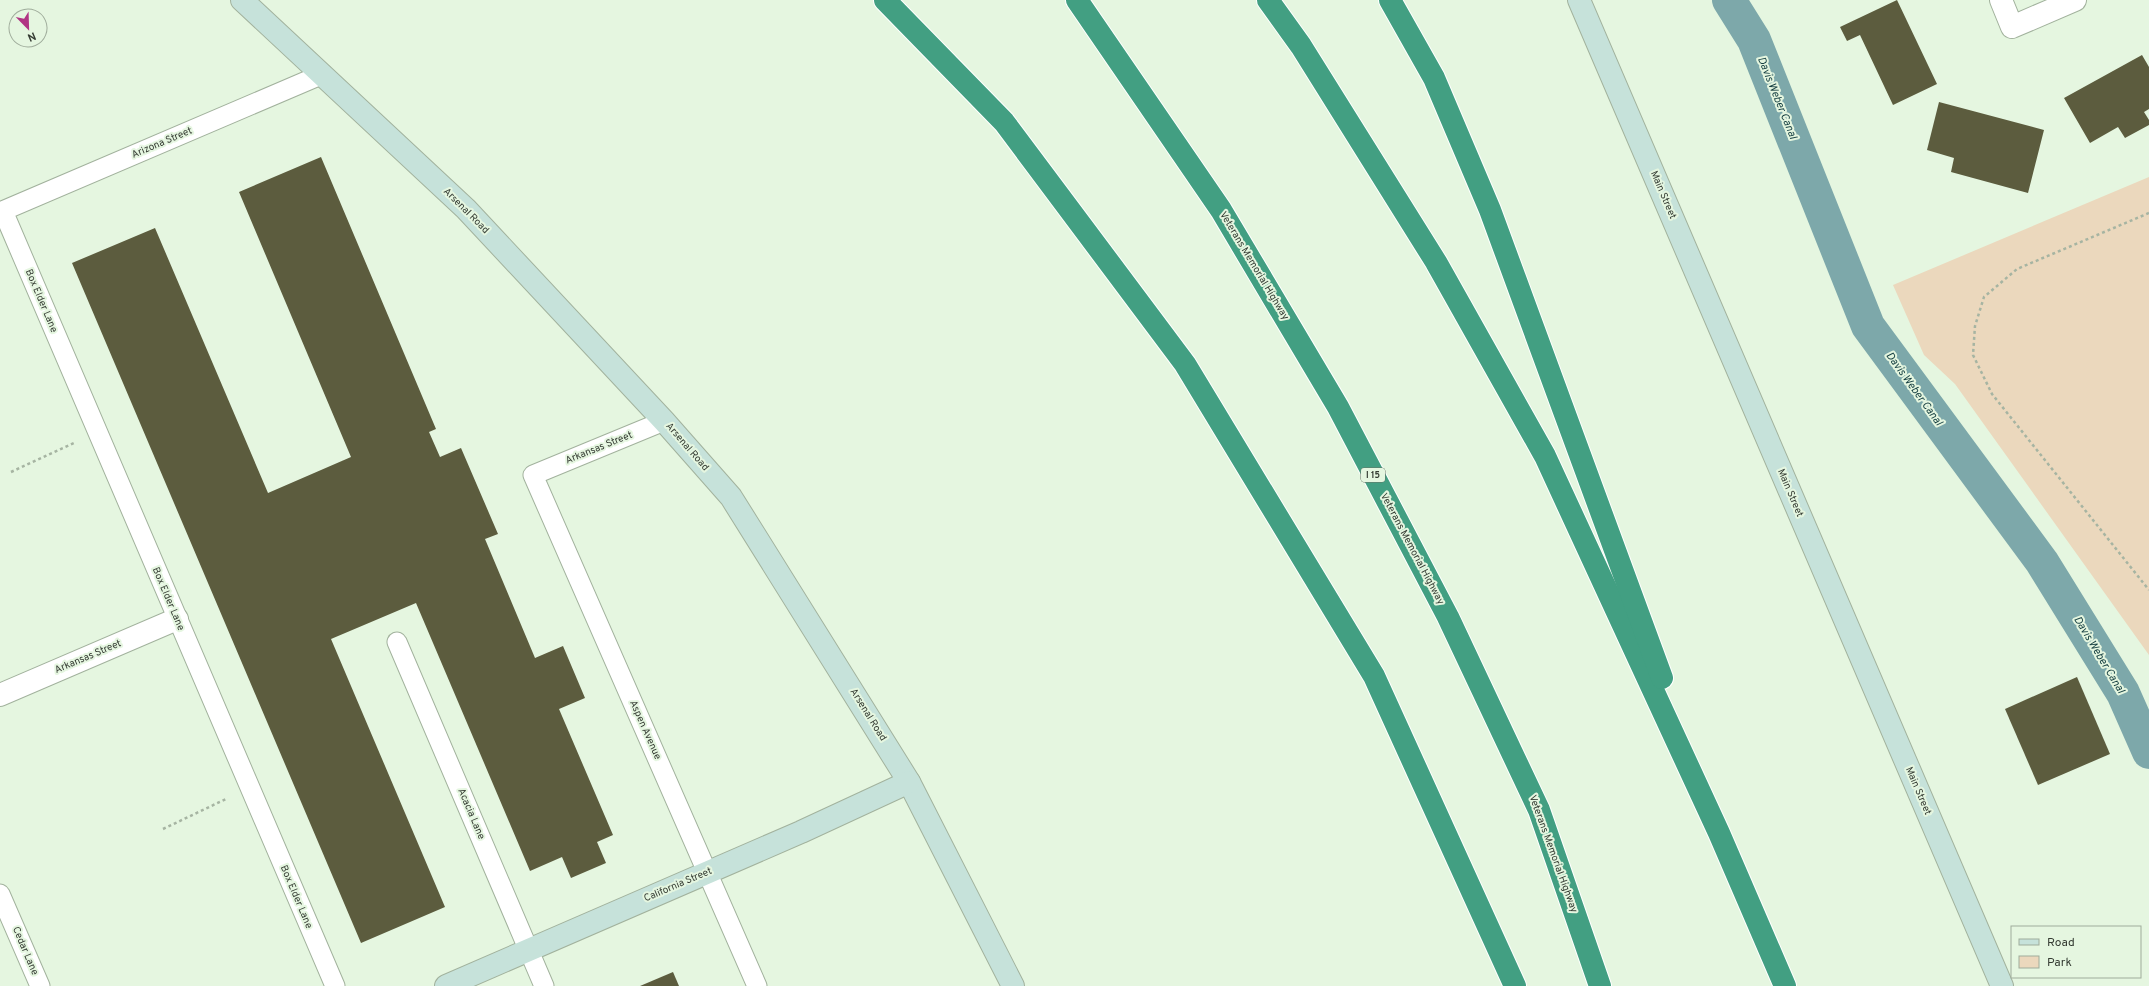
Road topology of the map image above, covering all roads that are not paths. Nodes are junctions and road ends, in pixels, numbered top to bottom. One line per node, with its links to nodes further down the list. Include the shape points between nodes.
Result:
1 (242, 0): 9 (street, Arsenal Road)
2 (885, 0): 27 (highway, via 1004,122 1185,364 1374,676)
3 (1077, 0): 28 (highway, Veterans Memorial Highway / I 15, via 1221,210 1338,407 1448,617 1539,810)
4 (1268, 0): 17 (highway, via 1301,46 1436,262 1545,456)
5 (1390, 0): 17 (highway, via 1434,78 1490,210)
6 (1579, 0): 30 (street, Main Street)
7 (2001, 0): 8 (street, via 2012,27)
8 (2075, 0)
9 (323, 74): 10 (lane, Arizona Street); 11 (street, Arsenal Road, via 466,209)
10 (1, 212): 13 (lane, Box Elder Lane)
11 (664, 421): 12 (lane, Arkansas Street); 16 (street, Arsenal Road, via 731,497)
12 (533, 474): 18 (lane, Aspen Avenue)
13 (177, 619): 15 (street, Arkansas Street); 22 (lane, Box Elder Lane)
14 (397, 642): 20 (lane, Acacia Lane)
15 (0, 694)
16 (909, 782): 18 (street, California Street); 26 (street, Arsenal Road)
17 (1719, 834): 29 (highway)
18 (708, 873): 20 (street, California Street); 25 (lane, Aspen Avenue)
19 (0, 894): 21 (lane, Cedar Lane)
20 (529, 950): 23 (street, California Street); 24 (lane, Acacia Lane)
21 (40, 986)
22 (335, 986)
23 (446, 986)
24 (544, 986)
25 (757, 986)
26 (1013, 986)
27 (1515, 986)
28 (1600, 986)
29 (1785, 986)
30 (2002, 986)

